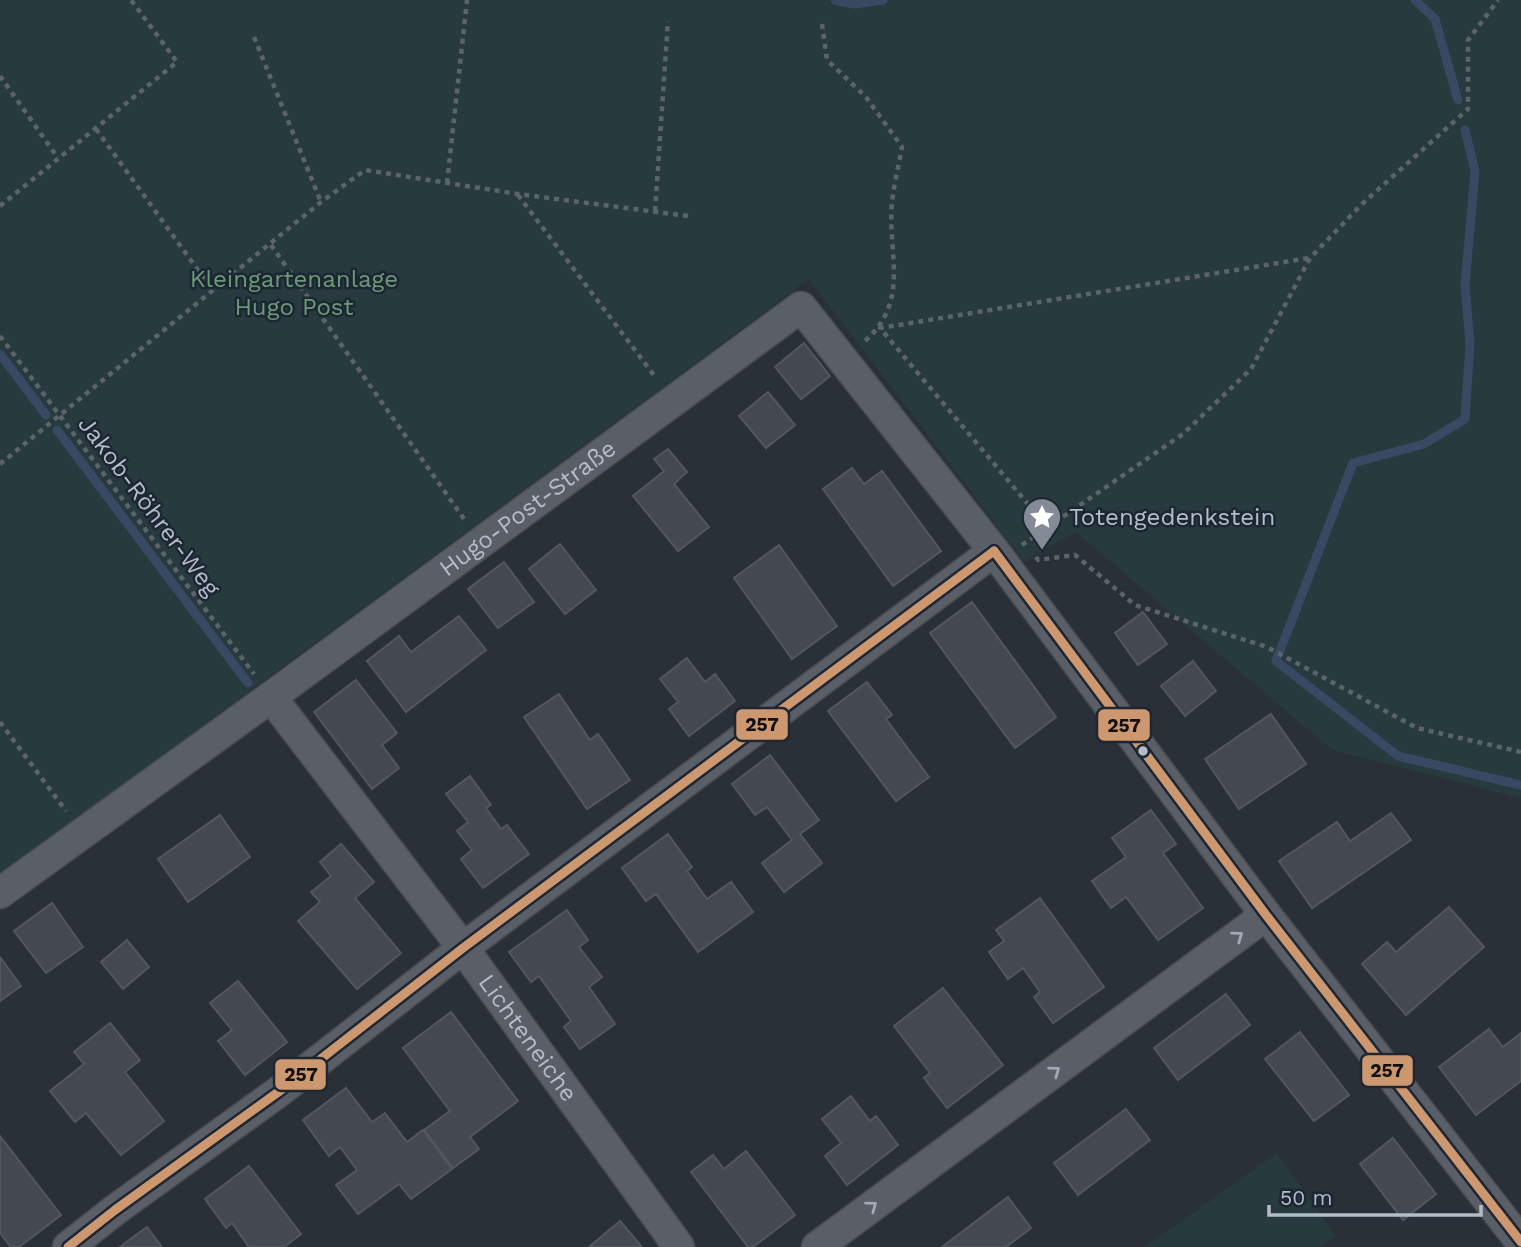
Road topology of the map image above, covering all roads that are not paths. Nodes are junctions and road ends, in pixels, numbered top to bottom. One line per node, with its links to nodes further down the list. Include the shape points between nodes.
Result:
1 (994, 551): 2 (street, Hugo-Post-Straße, via 801,307); 4 (street); 5 (street)
2 (271, 697): 3 (street, Hugo-Post-Straße); 5 (street, Lichteneiche)
3 (0, 892)
4 (1266, 915): 6 (street); 9 (street, one-way to 4)
5 (463, 948): 7 (street); 8 (street, Lichteneiche)
6 (1521, 1242)
7 (68, 1247)
8 (679, 1247)
9 (817, 1247)

